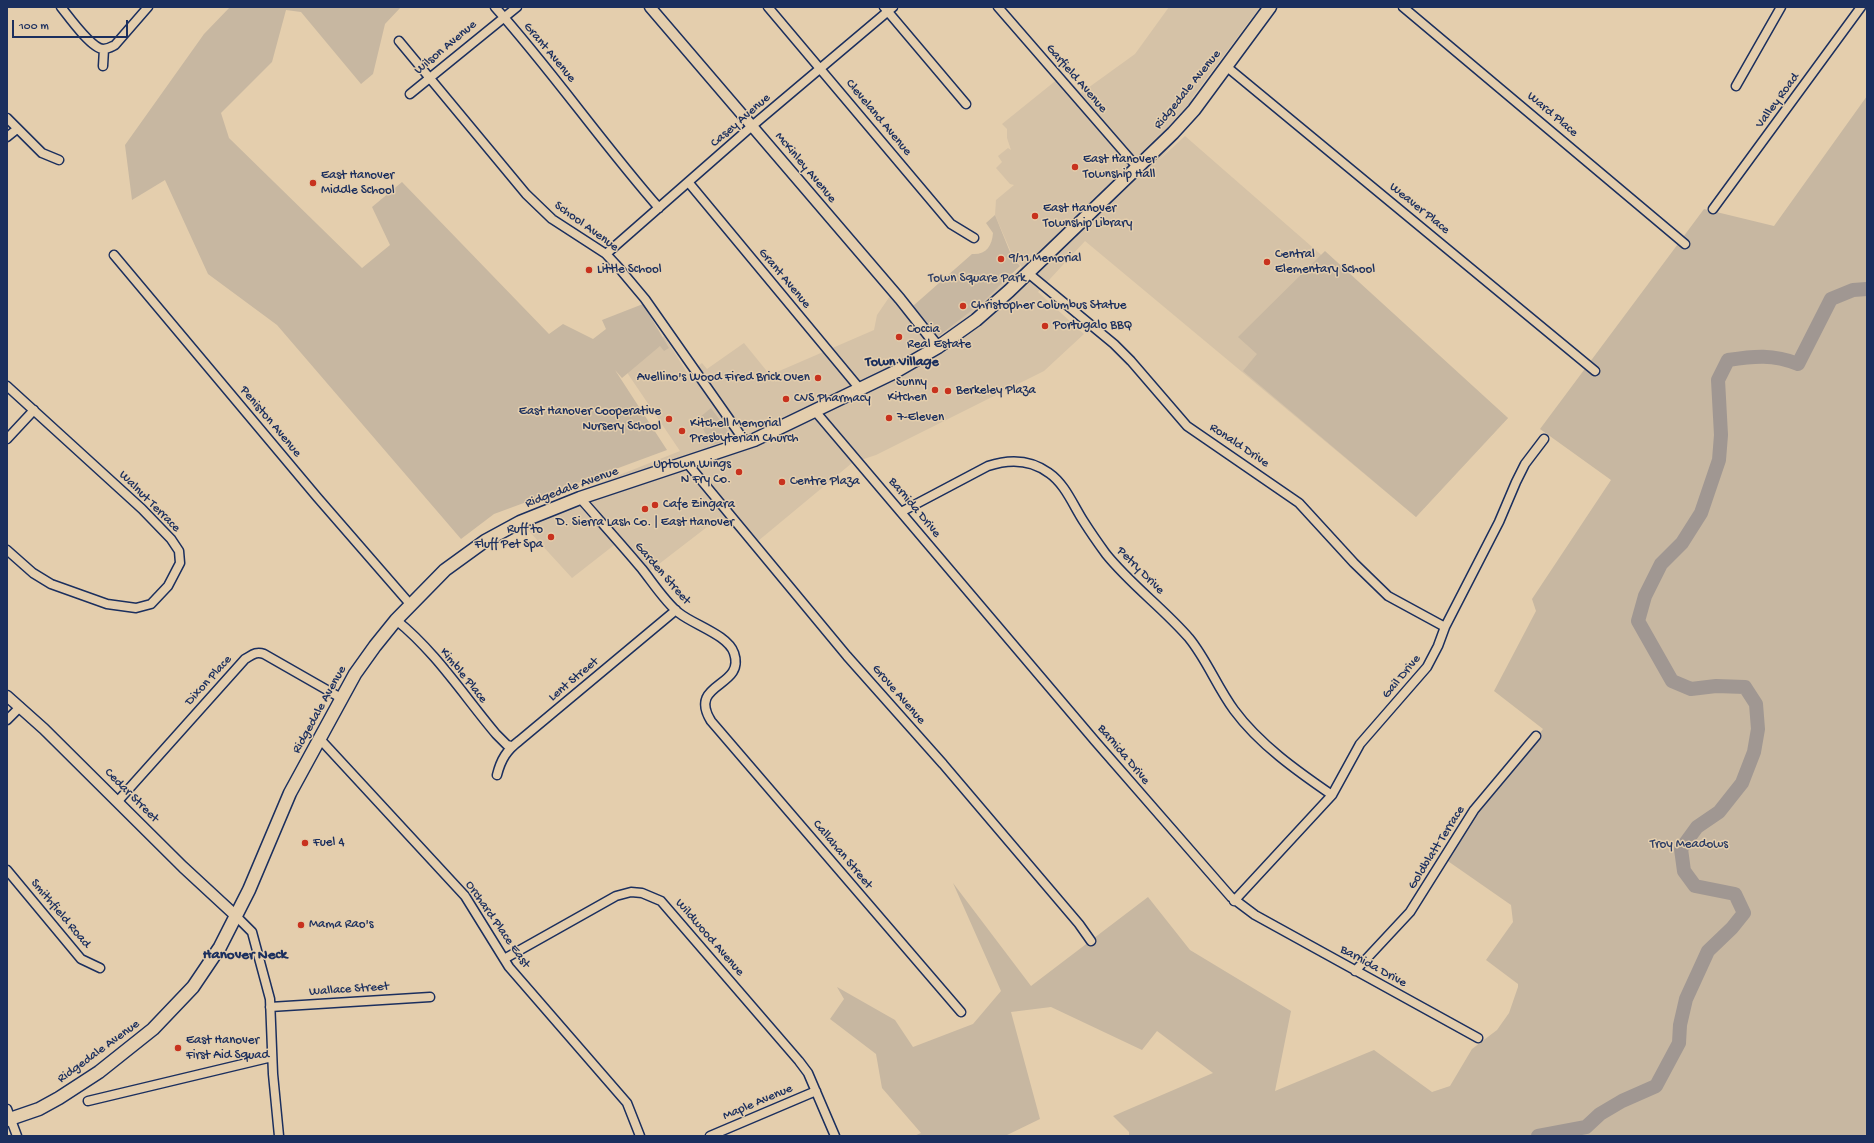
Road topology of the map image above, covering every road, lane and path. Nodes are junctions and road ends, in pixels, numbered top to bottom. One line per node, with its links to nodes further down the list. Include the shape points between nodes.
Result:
1 (61, 7): 15 (street, via 93,44)
2 (148, 7): 15 (street, via 115,44)
3 (495, 7): 13 (street, Grant Avenue)
4 (516, 7): 13 (street, Wilson Avenue)
5 (650, 7): 24 (street, McKinley Avenue)
6 (768, 7): 18 (street, Cleveland Avenue)
7 (998, 7): 28 (street, Garfield Avenue)
8 (1270, 7): 17 (main road, Ridgedale Avenue)
9 (1403, 7): 33 (street, Ward Place)
10 (1781, 7): 20 (street)
11 (1861, 7): 31 (street, Valley Road)
12 (888, 8): 18 (street, Casey Avenue); 22 (street)
13 (504, 17): 19 (street, Wilson Avenue); 30 (street, Grant Avenue, via 558,81 626,171)
14 (399, 41): 19 (street, School Avenue)
15 (104, 49): 16 (street)
16 (103, 66)
17 (1227, 66): 28 (main road, Ridgedale Avenue, via 1194,110); 38 (street, Weaver Place)
18 (820, 68): 24 (street, Casey Avenue); 32 (street, Cleveland Avenue, via 951,224)
19 (430, 77): 21 (street, Wilson Avenue); 34 (street, School Avenue, via 526,194 552,219)
20 (1736, 86)
21 (410, 94)
22 (966, 104)
23 (7, 118): 25 (street)
24 (752, 126): 29 (street, Casey Avenue); 37 (street, McKinley Avenue)
25 (17, 129): 26 (street); 27 (street, via 42,153)
26 (7, 137)
27 (59, 160)
28 (1137, 166): 36 (main road, Ridgedale Avenue)
29 (689, 183): 30 (street, Casey Avenue); 40 (street, Grant Avenue)
30 (659, 208): 34 (street, Casey Avenue)
31 (1713, 209)
32 (974, 238)
33 (1685, 244)
34 (606, 254): 45 (street, School Avenue, via 645,299)
35 (114, 255): 50 (street, Peniston Avenue)
36 (1028, 273): 37 (main road, Ridgedale Avenue, via 976,320); 53 (street, Ronald Drive, via 1114,344 1187,426 1299,503 1388,596)
37 (938, 347): 40 (main road, Ridgedale Avenue)
38 (1595, 371)
39 (7, 386): 41 (street, Walnut Terrace)
40 (860, 389): 42 (main road, Ridgedale Avenue)
41 (34, 410): 43 (street); 49 (street, Walnut Terrace, via 171,539 179,551 180,563 168,586 151,604 136,608 107,604 51,584 33,573)
42 (815, 411): 45 (main road, Ridgedale Avenue); 48 (street, Barnida Drive)
43 (7, 439)
44 (1544, 439): 53 (street, Gail Drive, via 1525,464 1499,522)
45 (746, 443): 46 (main road, Ridgedale Avenue)
46 (687, 463): 47 (main road, Ridgedale Avenue); 68 (street, Grove Avenue, via 847,656 943,764)
47 (580, 498): 50 (main road, Ridgedale Avenue, via 499,532 463,556); 51 (street, Garden Street)
48 (901, 512): 63 (street, Petry Drive, via 998,463 1024,462 1049,473 1063,488 1108,556 1165,612 1194,645 1234,710 1274,750); 66 (street, Barnida Drive)
49 (7, 550)
50 (410, 604): 52 (main road, Ridgedale Avenue)
51 (676, 610): 57 (street, Garden Street, via 726,641 734,654 735,664 731,674 707,696 704,703); 61 (street, Lent Street)
52 (396, 620): 55 (main road, Ridgedale Avenue, via 375,646); 61 (street, Kimble Place, via 432,656 496,734)
53 (1445, 626): 63 (street, Gail Drive, via 1427,667 1360,744)
54 (7, 696): 56 (street, Cedar Street)
55 (341, 698): 60 (main road, Ridgedale Avenue); 64 (street, Dixon Place, via 264,654 254,653 245,659)
56 (20, 707): 58 (street); 64 (street, Cedar Street)
57 (706, 713): 74 (street, Callahan Street)
58 (7, 720)
59 (1536, 736): 71 (street, Goldblatt Terrace, via 1474,810 1410,912)
60 (319, 738): 67 (main road, Ridgedale Avenue, via 290,793); 69 (street, Orchard Place East, via 465,896)
61 (511, 746): 62 (street, Lent Street)
62 (496, 775)
63 (1332, 795): 66 (street, Gail Drive)
64 (118, 801): 67 (street, Cedar Street)
65 (7, 870): 70 (street, Smithfield Road, via 81,959)
66 (1234, 901): 71 (street, Barnida Drive)
67 (236, 916): 73 (street, via 252,932 261,960); 79 (main road, Ridgedale Avenue, via 208,967 188,993 133,1047 78,1088 39,1108)
68 (1091, 941)
69 (504, 959): 77 (street, Wildwood Avenue, via 616,896 631,892 652,896 661,901 683,924 799,1061); 82 (street, Orchard Place East, via 627,1103)
70 (100, 968)
71 (1354, 971): 75 (street, Barnida Drive)
72 (430, 997): 73 (street, Wallace Street)
73 (270, 1007): 76 (street)
74 (961, 1012)
75 (1478, 1038)
76 (272, 1057): 78 (street); 81 (street)
77 (816, 1091): 83 (street, Maple Avenue); 84 (street, Wildwood Avenue)
78 (88, 1101)
79 (9, 1116): 80 (street)
80 (17, 1136)
81 (279, 1136)
82 (640, 1136)
83 (710, 1136)
84 (836, 1136)

